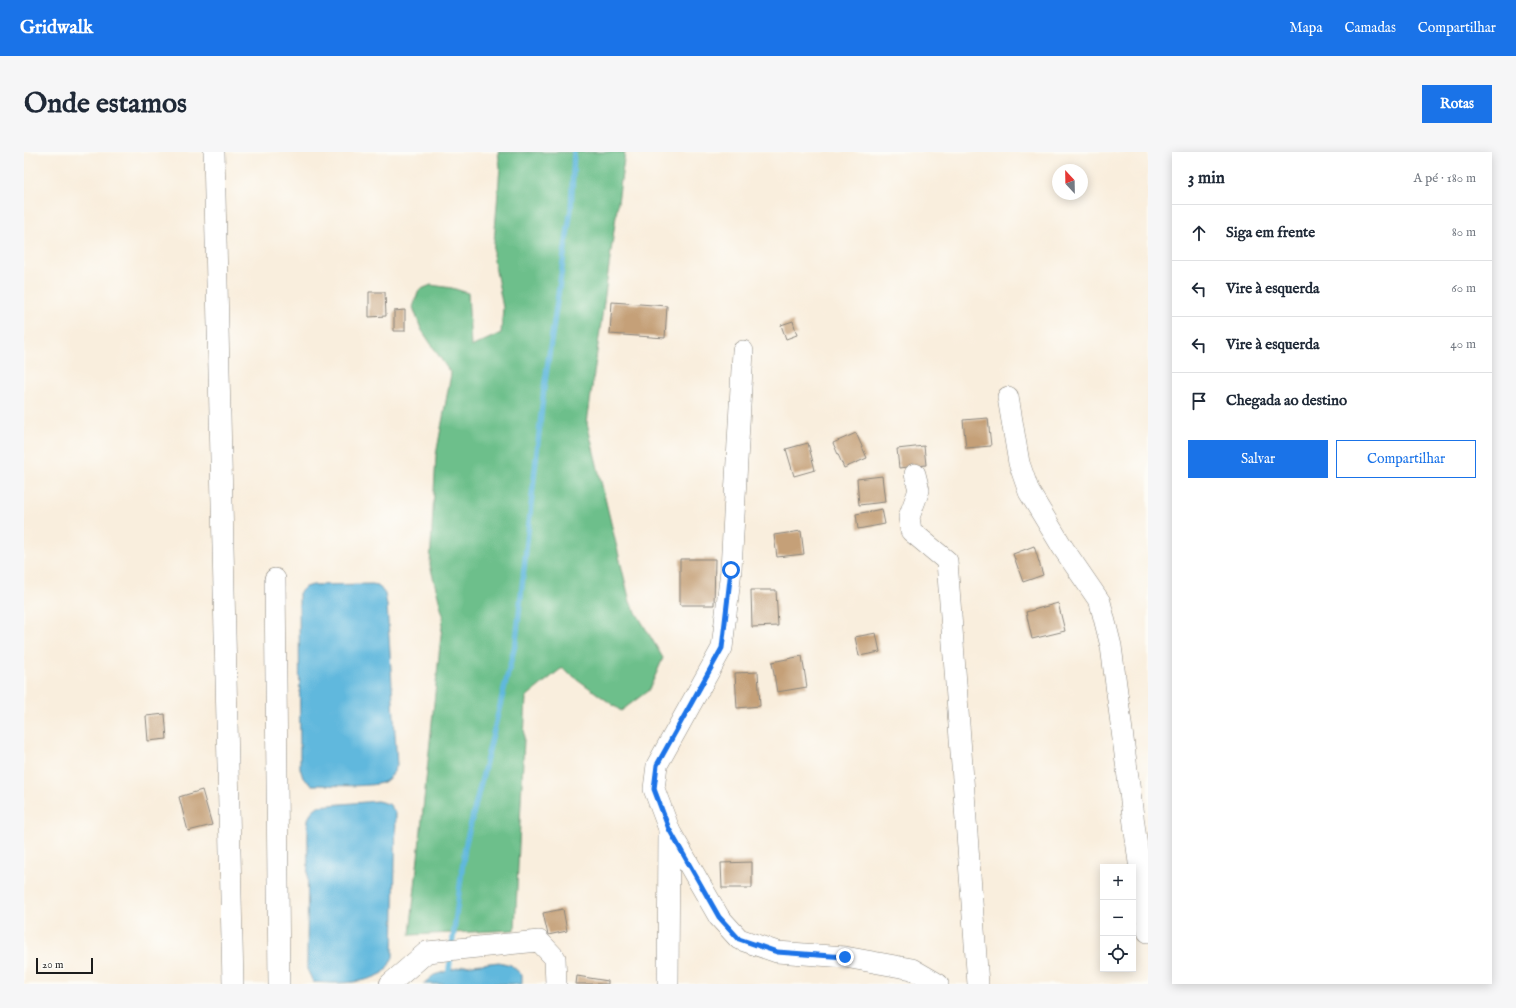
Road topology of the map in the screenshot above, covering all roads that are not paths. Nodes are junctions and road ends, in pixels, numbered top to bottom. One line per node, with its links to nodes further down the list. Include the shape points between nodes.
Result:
1 (214, 152): 8 (street)
2 (742, 351): 6 (street, via 731,570 722,648 657,765 654,789)
3 (1008, 397): 7 (street, via 1019,463 1029,492 1100,602 1111,646)
4 (915, 474): 14 (street, via 919,490 909,517 911,531 947,561)
5 (275, 579): 9 (street)
6 (669, 829): 12 (street); 13 (street, via 719,917 739,939 777,952 845,957 912,969)
7 (1148, 932)
8 (233, 984)
9 (279, 984)
10 (390, 984): 11 (street, via 427,952 538,941 555,958)
11 (556, 984)
12 (668, 984)
13 (938, 984)
14 (978, 984)

